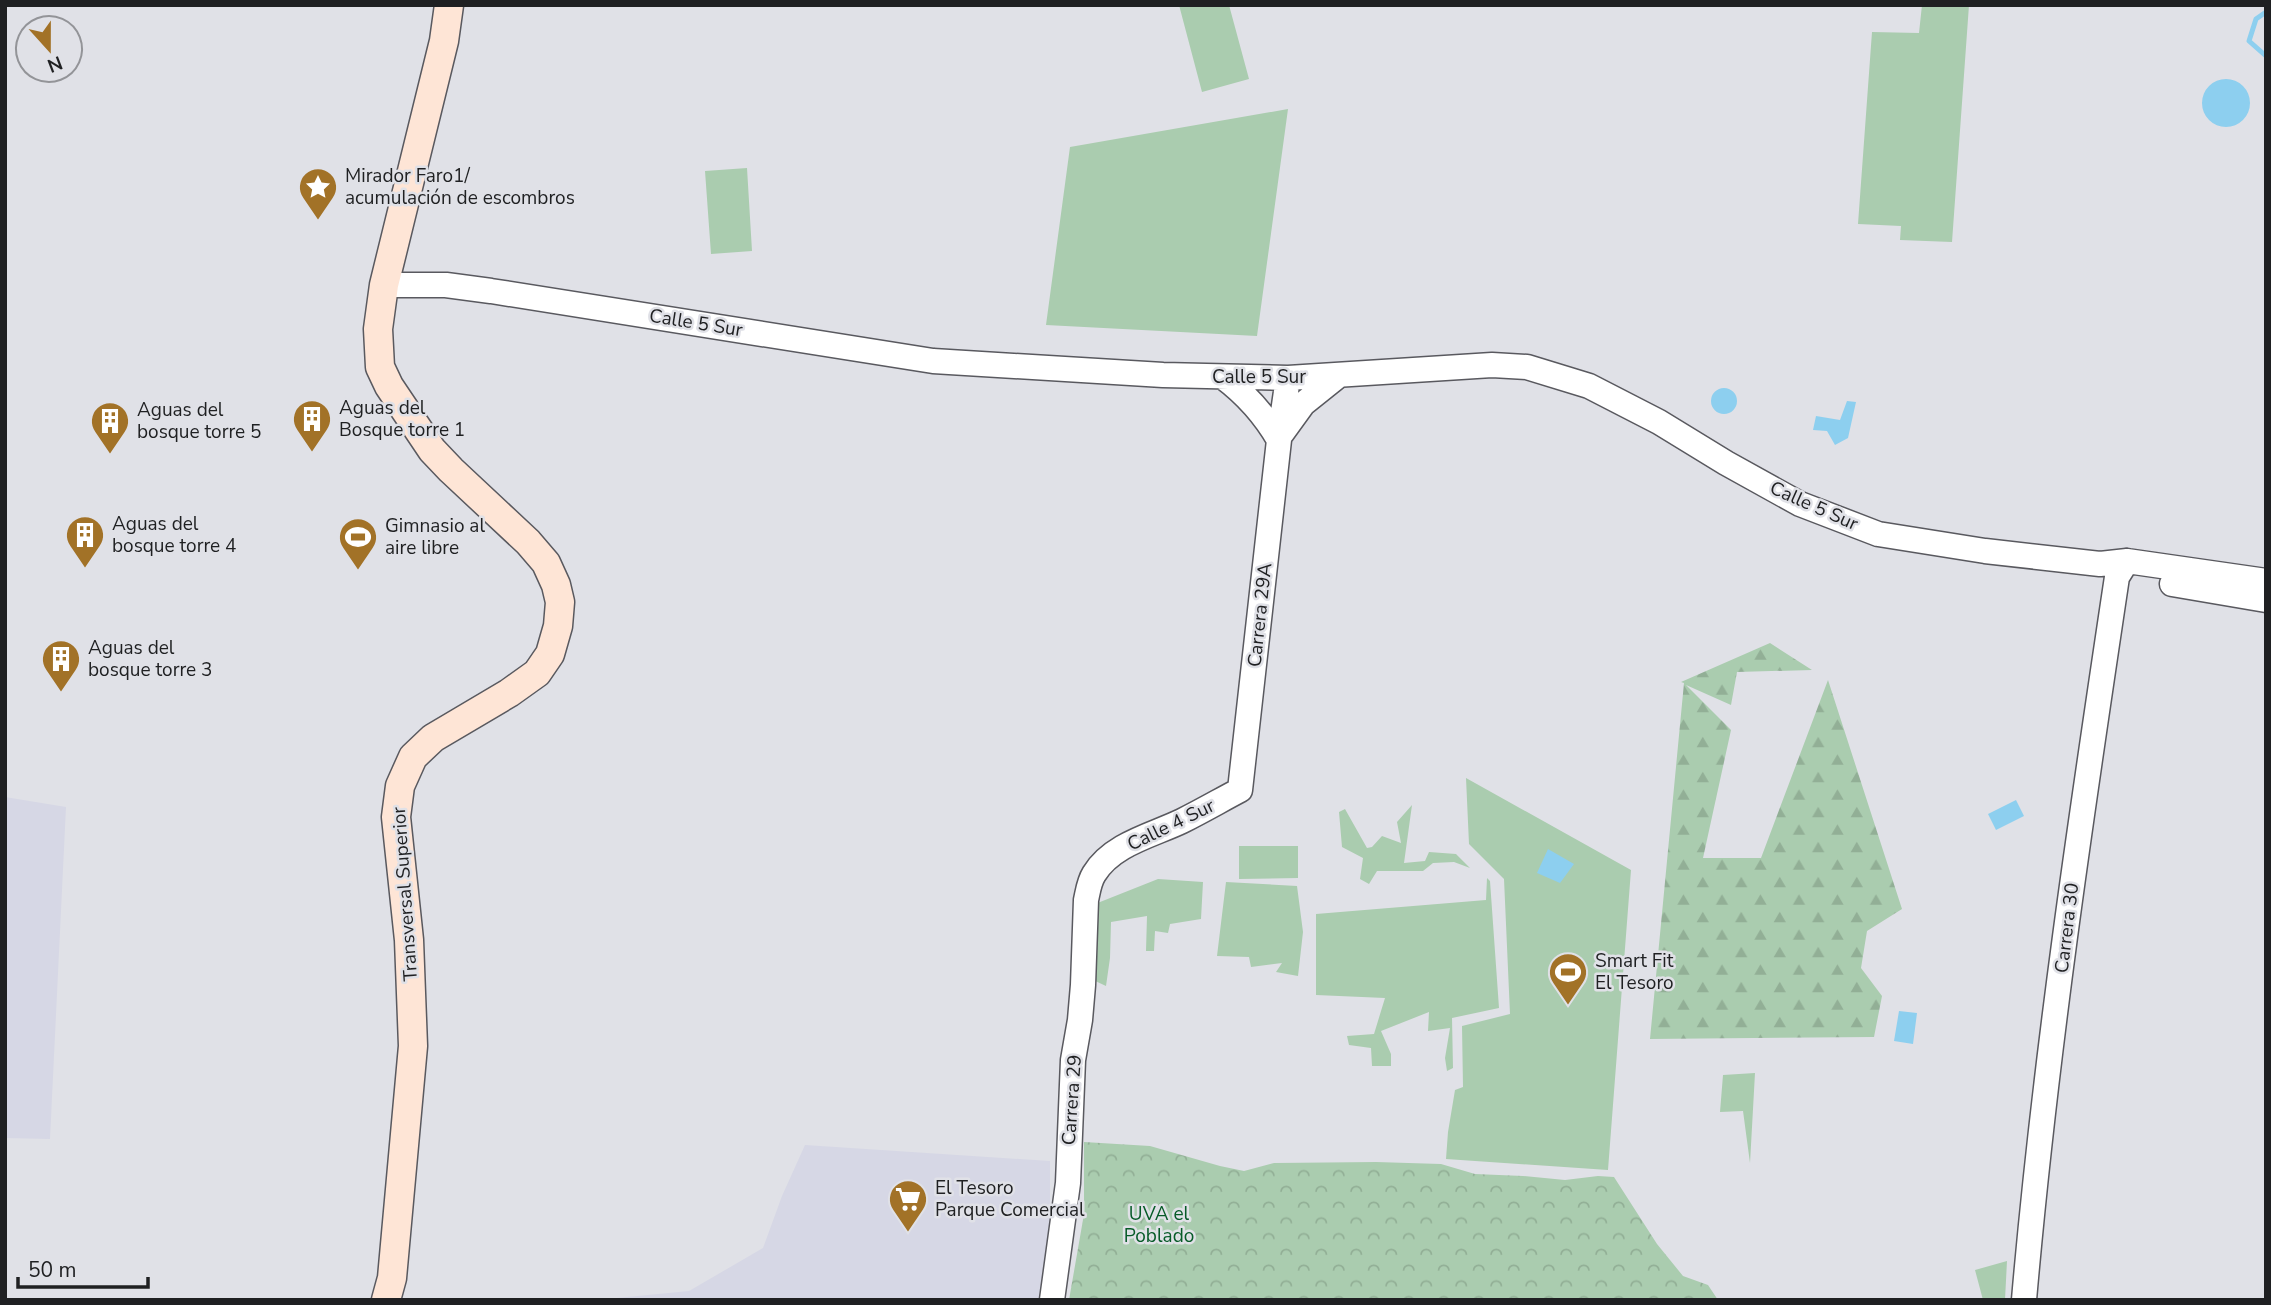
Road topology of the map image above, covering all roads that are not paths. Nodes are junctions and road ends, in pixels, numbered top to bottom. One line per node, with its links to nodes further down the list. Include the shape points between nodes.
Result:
1 (449, 5): 2 (main road, Transversal Superior)
2 (384, 285): 4 (street, Calle 5 Sur, via 491,290 933,361); 12 (main road, Transversal Superior, via 378,350 389,386 432,450 546,564 560,602 550,654 537,673 433,738 413,757 400,786 396,817 408,921 413,1046 392,1278)
3 (1338, 376): 5 (street, Calle 5 Sur); 6 (street, via 1303,404); 7 (street, Calle 5 Sur, via 1492,365 1527,367 1589,386 1800,504 1878,534)
4 (1223, 377): 5 (street, Calle 5 Sur); 6 (street, via 1250,398)
5 (1289, 378): 6 (street, Carrera 29A)
6 (1279, 440): 10 (street, Carrera 29A)
7 (2114, 568): 8 (street, Calle 5 Sur); 9 (street, Calle 5 Sur, via 2151,580); 14 (street, Carrera 30, via 2044,1106)
8 (2266, 580)
9 (2266, 600)
10 (1240, 790): 11 (street, Calle 4 Sur, via 1136,839 1111,856 1095,873)
11 (1086, 900): 13 (street, Carrera 29, via 1068,1183)
12 (386, 1300)
13 (1052, 1300)
14 (2024, 1300)

